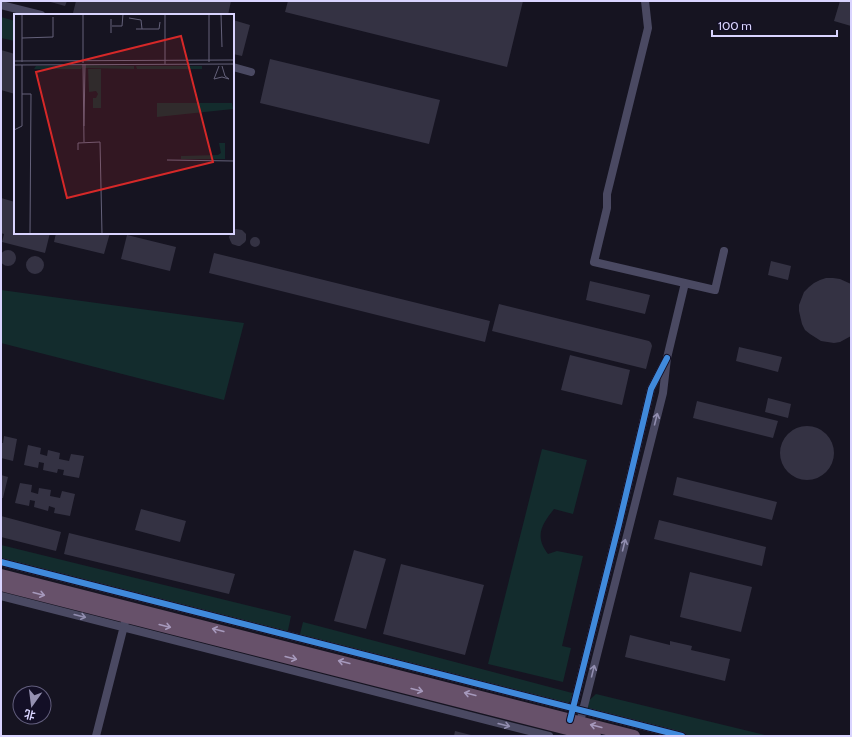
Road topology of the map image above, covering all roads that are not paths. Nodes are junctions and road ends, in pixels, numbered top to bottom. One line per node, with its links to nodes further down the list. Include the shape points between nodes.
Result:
1 (645, 1): 7 (street, via 648,28 607,194 607,208 594,262)
2 (1, 5): 3 (street)
3 (37, 14)
4 (234, 67): 5 (street)
5 (250, 72)
6 (724, 251): 7 (street, via 715,290)
7 (685, 283): 8 (street)
8 (667, 358): 14 (street, one-way to 8, via 663,392); 14 (street, via 651,389)
9 (1, 562): 14 (street)
10 (1, 575): 13 (highway)
11 (1, 584): 13 (highway, one-way to 13)
12 (1, 596): 13 (street, one-way to 13)
13 (126, 617): 14 (highway, one-way to 13); 15 (street); 16 (street, one-way to 16); 17 (highway, one-way to 17)
14 (576, 715): 18 (highway, one-way to 14); 19 (street)
15 (96, 736)
16 (549, 736)
17 (595, 736)
18 (634, 736)
19 (682, 736)

